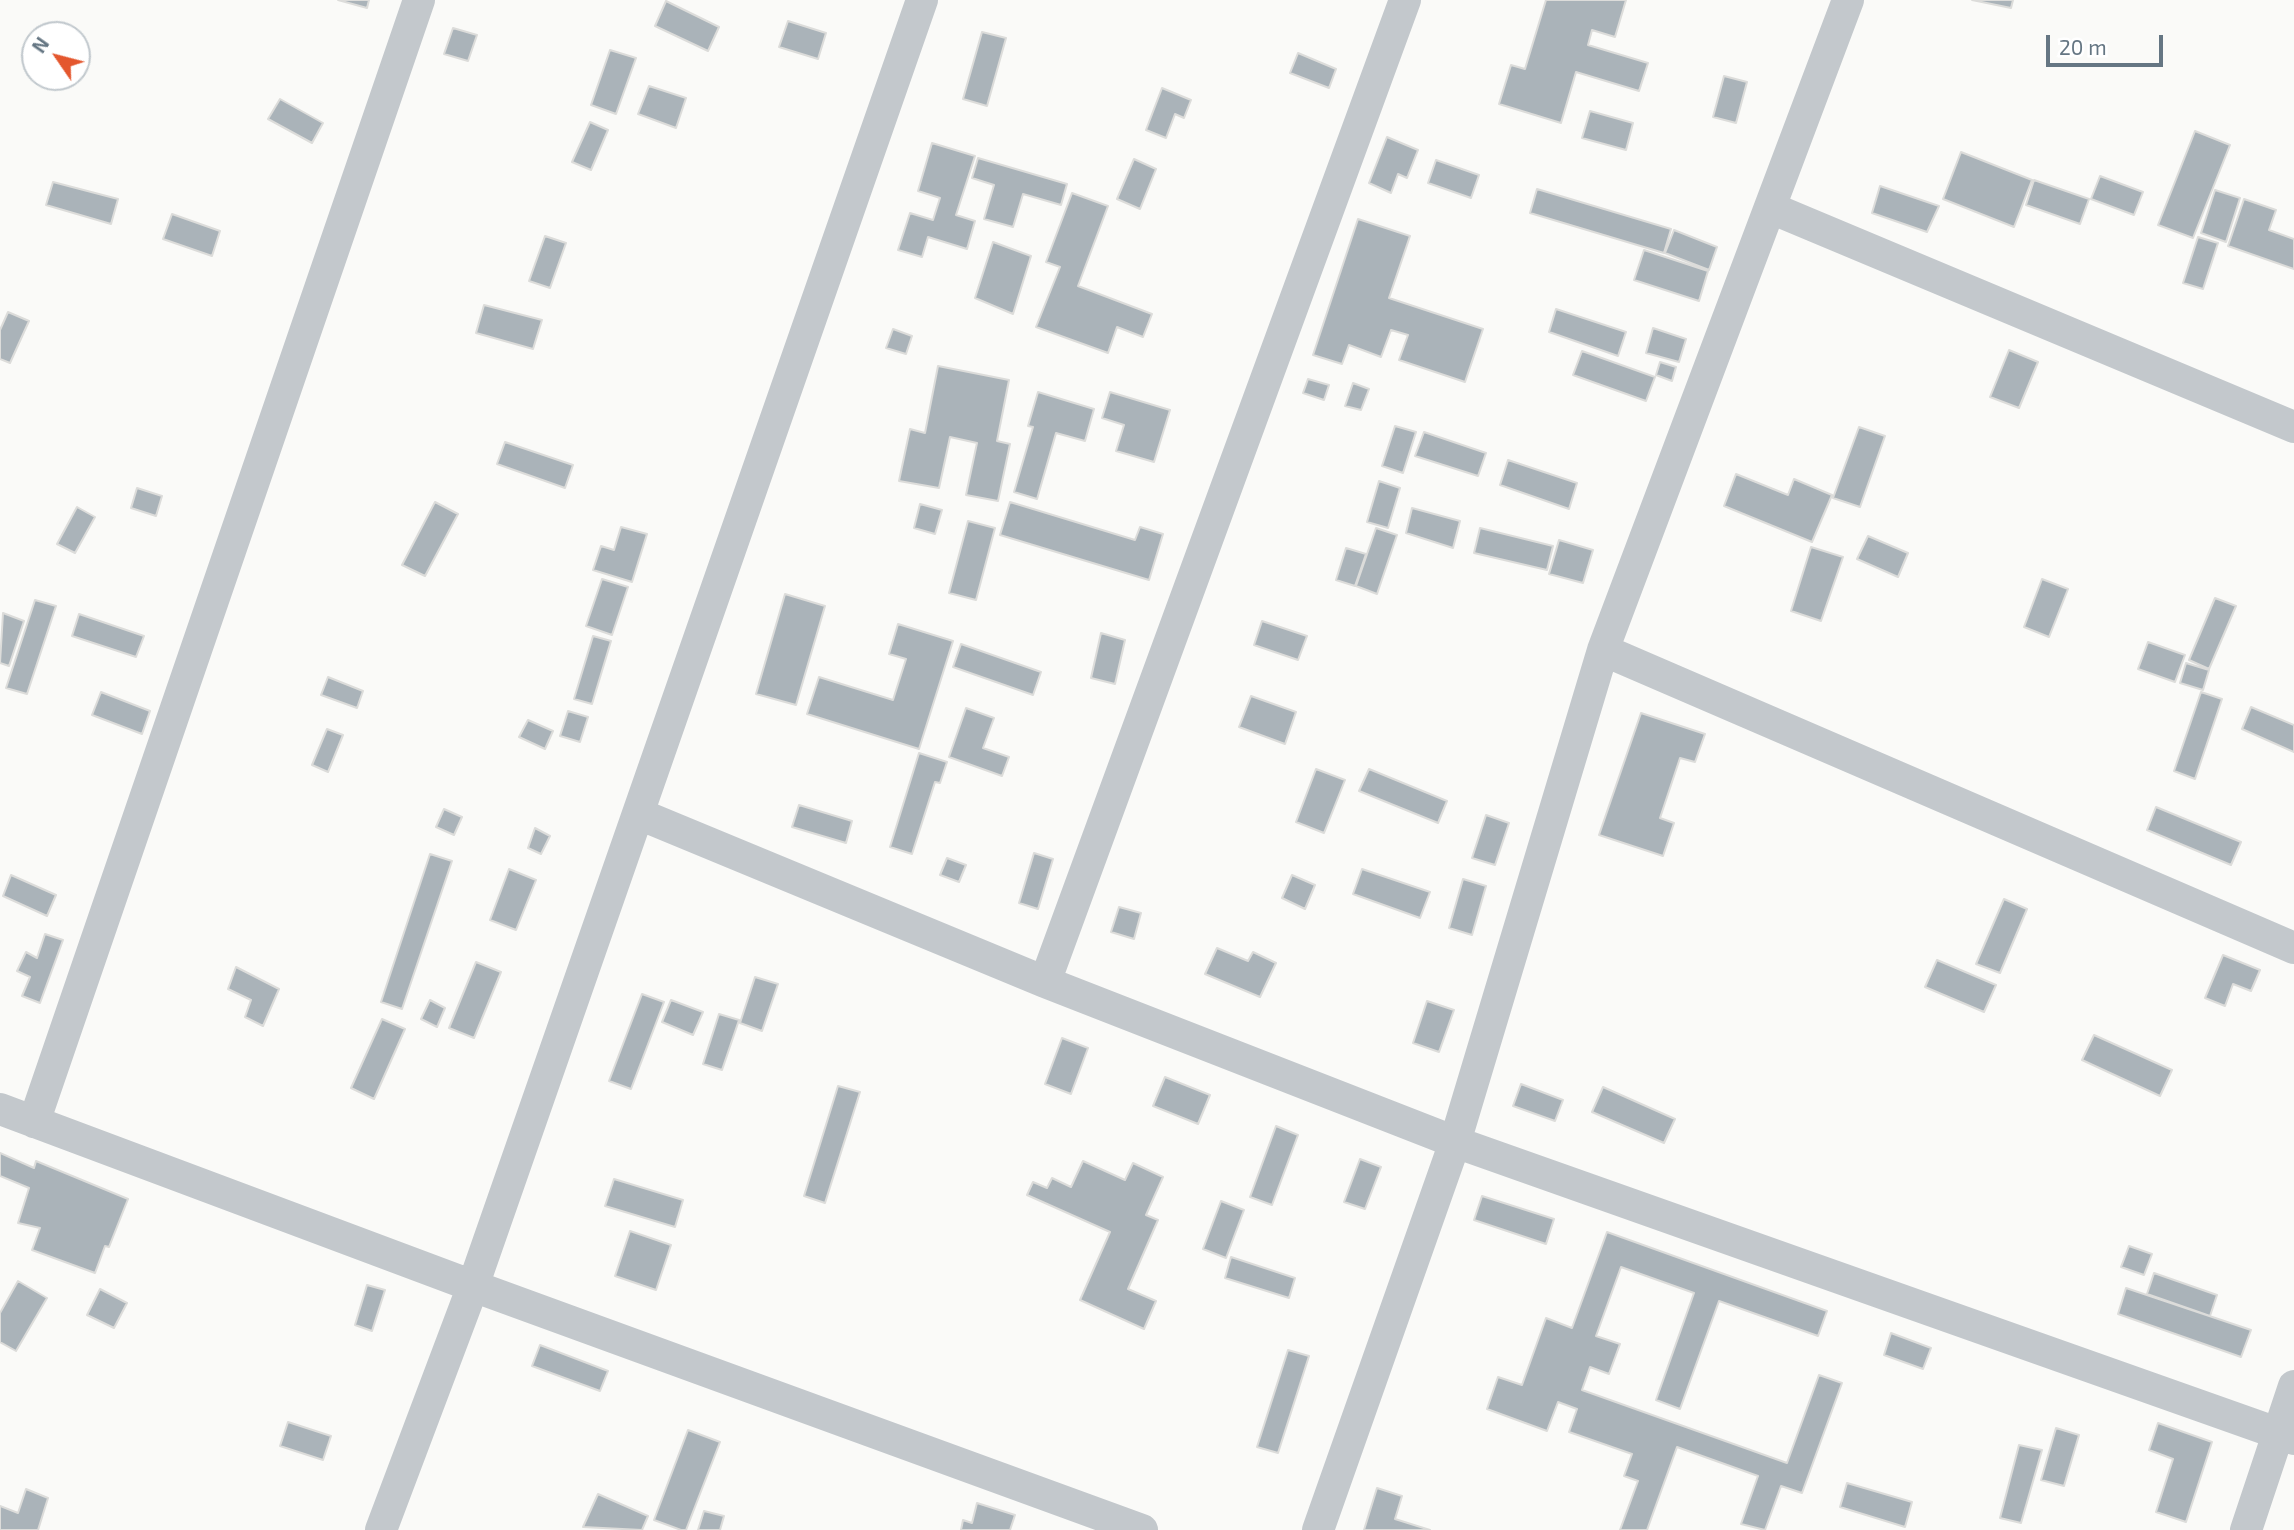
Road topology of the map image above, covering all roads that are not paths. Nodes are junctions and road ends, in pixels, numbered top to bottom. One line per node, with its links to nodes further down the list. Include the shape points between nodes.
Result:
1 (419, 0): 12 (street)
2 (922, 0): 8 (street)
3 (1405, 0): 10 (street)
4 (1848, 0): 5 (street)
5 (1771, 208): 6 (street); 7 (street)
6 (2294, 427)
7 (1603, 650): 9 (street); 13 (street)
8 (639, 814): 10 (street); 14 (street)
9 (2294, 948)
10 (1045, 982): 13 (street)
11 (0, 1109): 12 (street)
12 (34, 1122): 14 (street)
13 (1455, 1142): 16 (street); 19 (street)
14 (473, 1286): 17 (street); 18 (street)
15 (2294, 1386): 16 (street)
16 (2286, 1435): 20 (street)
17 (381, 1530)
18 (1142, 1530)
19 (1318, 1530)
20 (2246, 1530)

